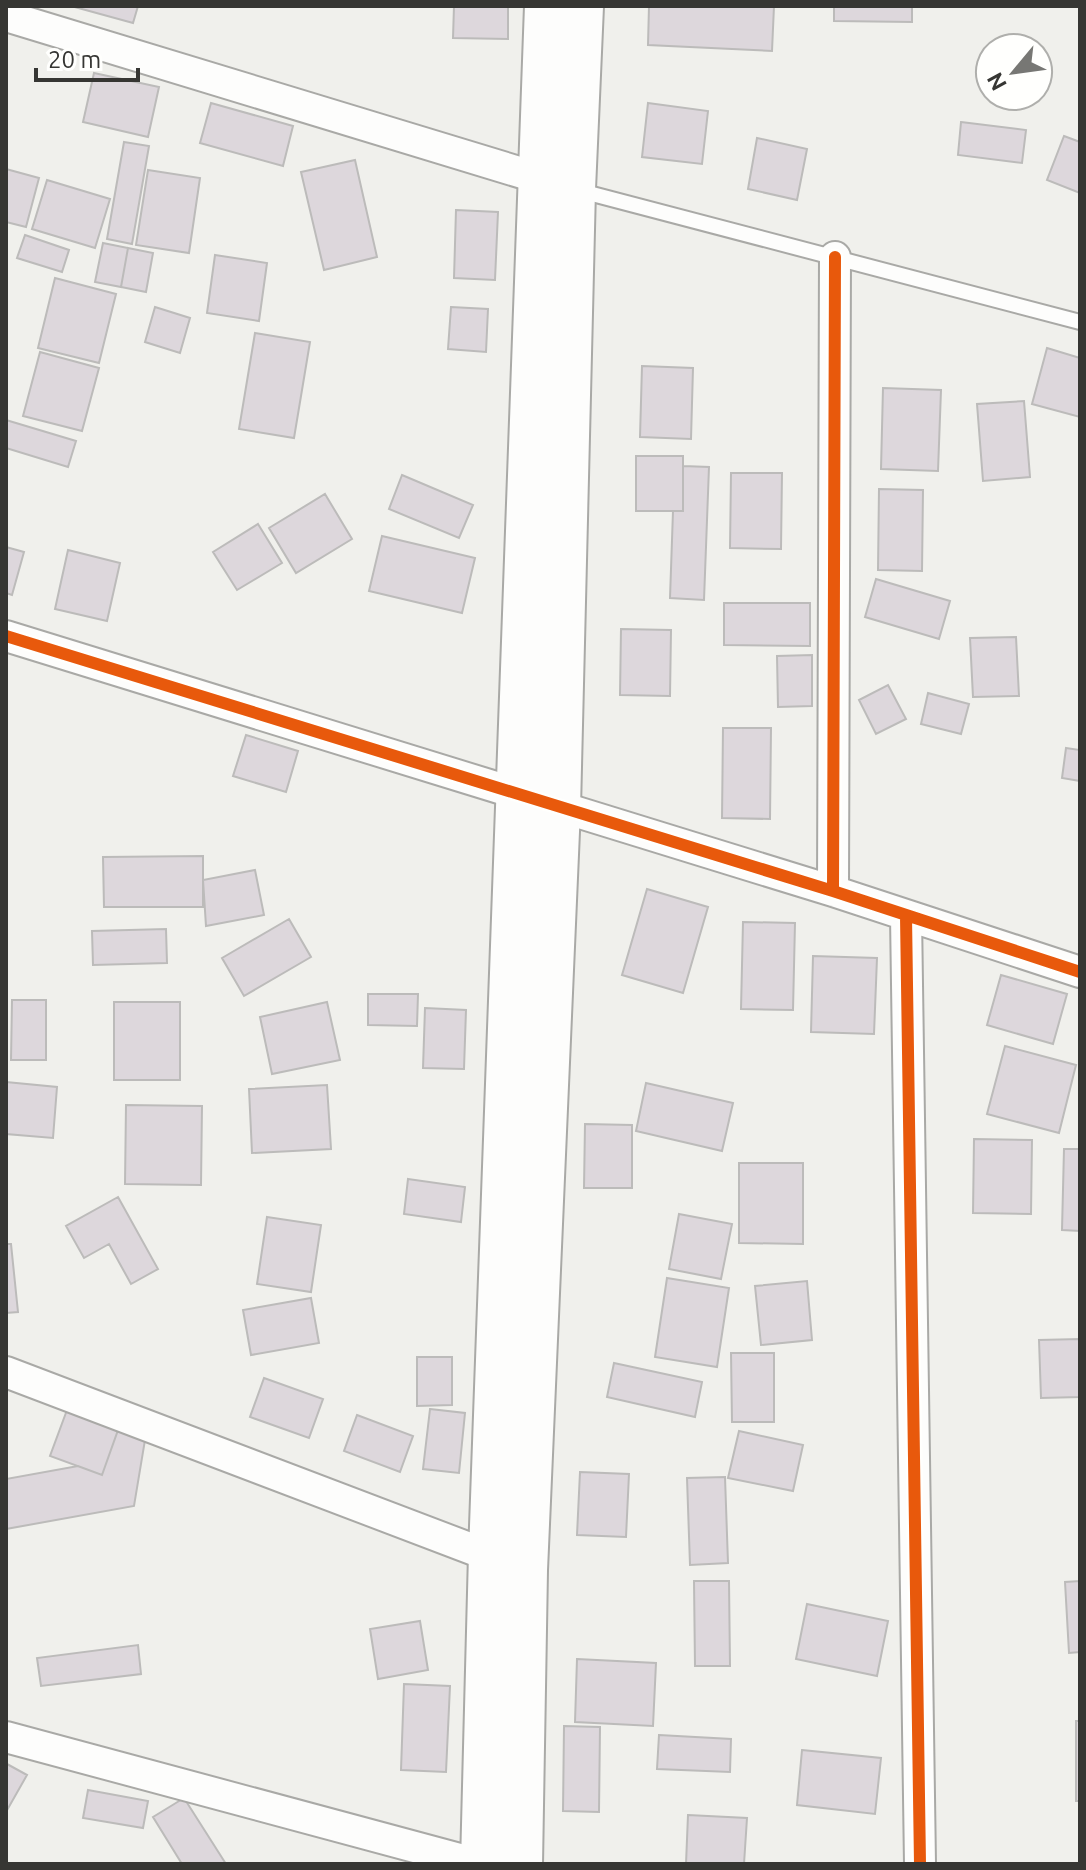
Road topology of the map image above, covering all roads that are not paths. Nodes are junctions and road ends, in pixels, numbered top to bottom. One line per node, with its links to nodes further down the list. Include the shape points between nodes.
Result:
1 (546, 6): 4 (main road)
2 (582, 6): 4 (main road)
3 (6, 16): 4 (street)
4 (558, 184): 5 (lane); 8 (main road); 9 (main road)
5 (835, 257): 6 (lane); 10 (street)
6 (1080, 322)
7 (6, 636): 8 (street)
8 (519, 796): 9 (street); 14 (main road)
9 (559, 808): 10 (street); 14 (main road)
10 (833, 891): 11 (street)
11 (906, 916): 12 (street); 18 (street)
12 (1080, 972)
13 (6, 1372): 14 (street)
14 (508, 1562): 16 (main road); 17 (main road)
15 (6, 1737): 16 (street)
16 (480, 1864)
17 (521, 1864)
18 (920, 1864)

